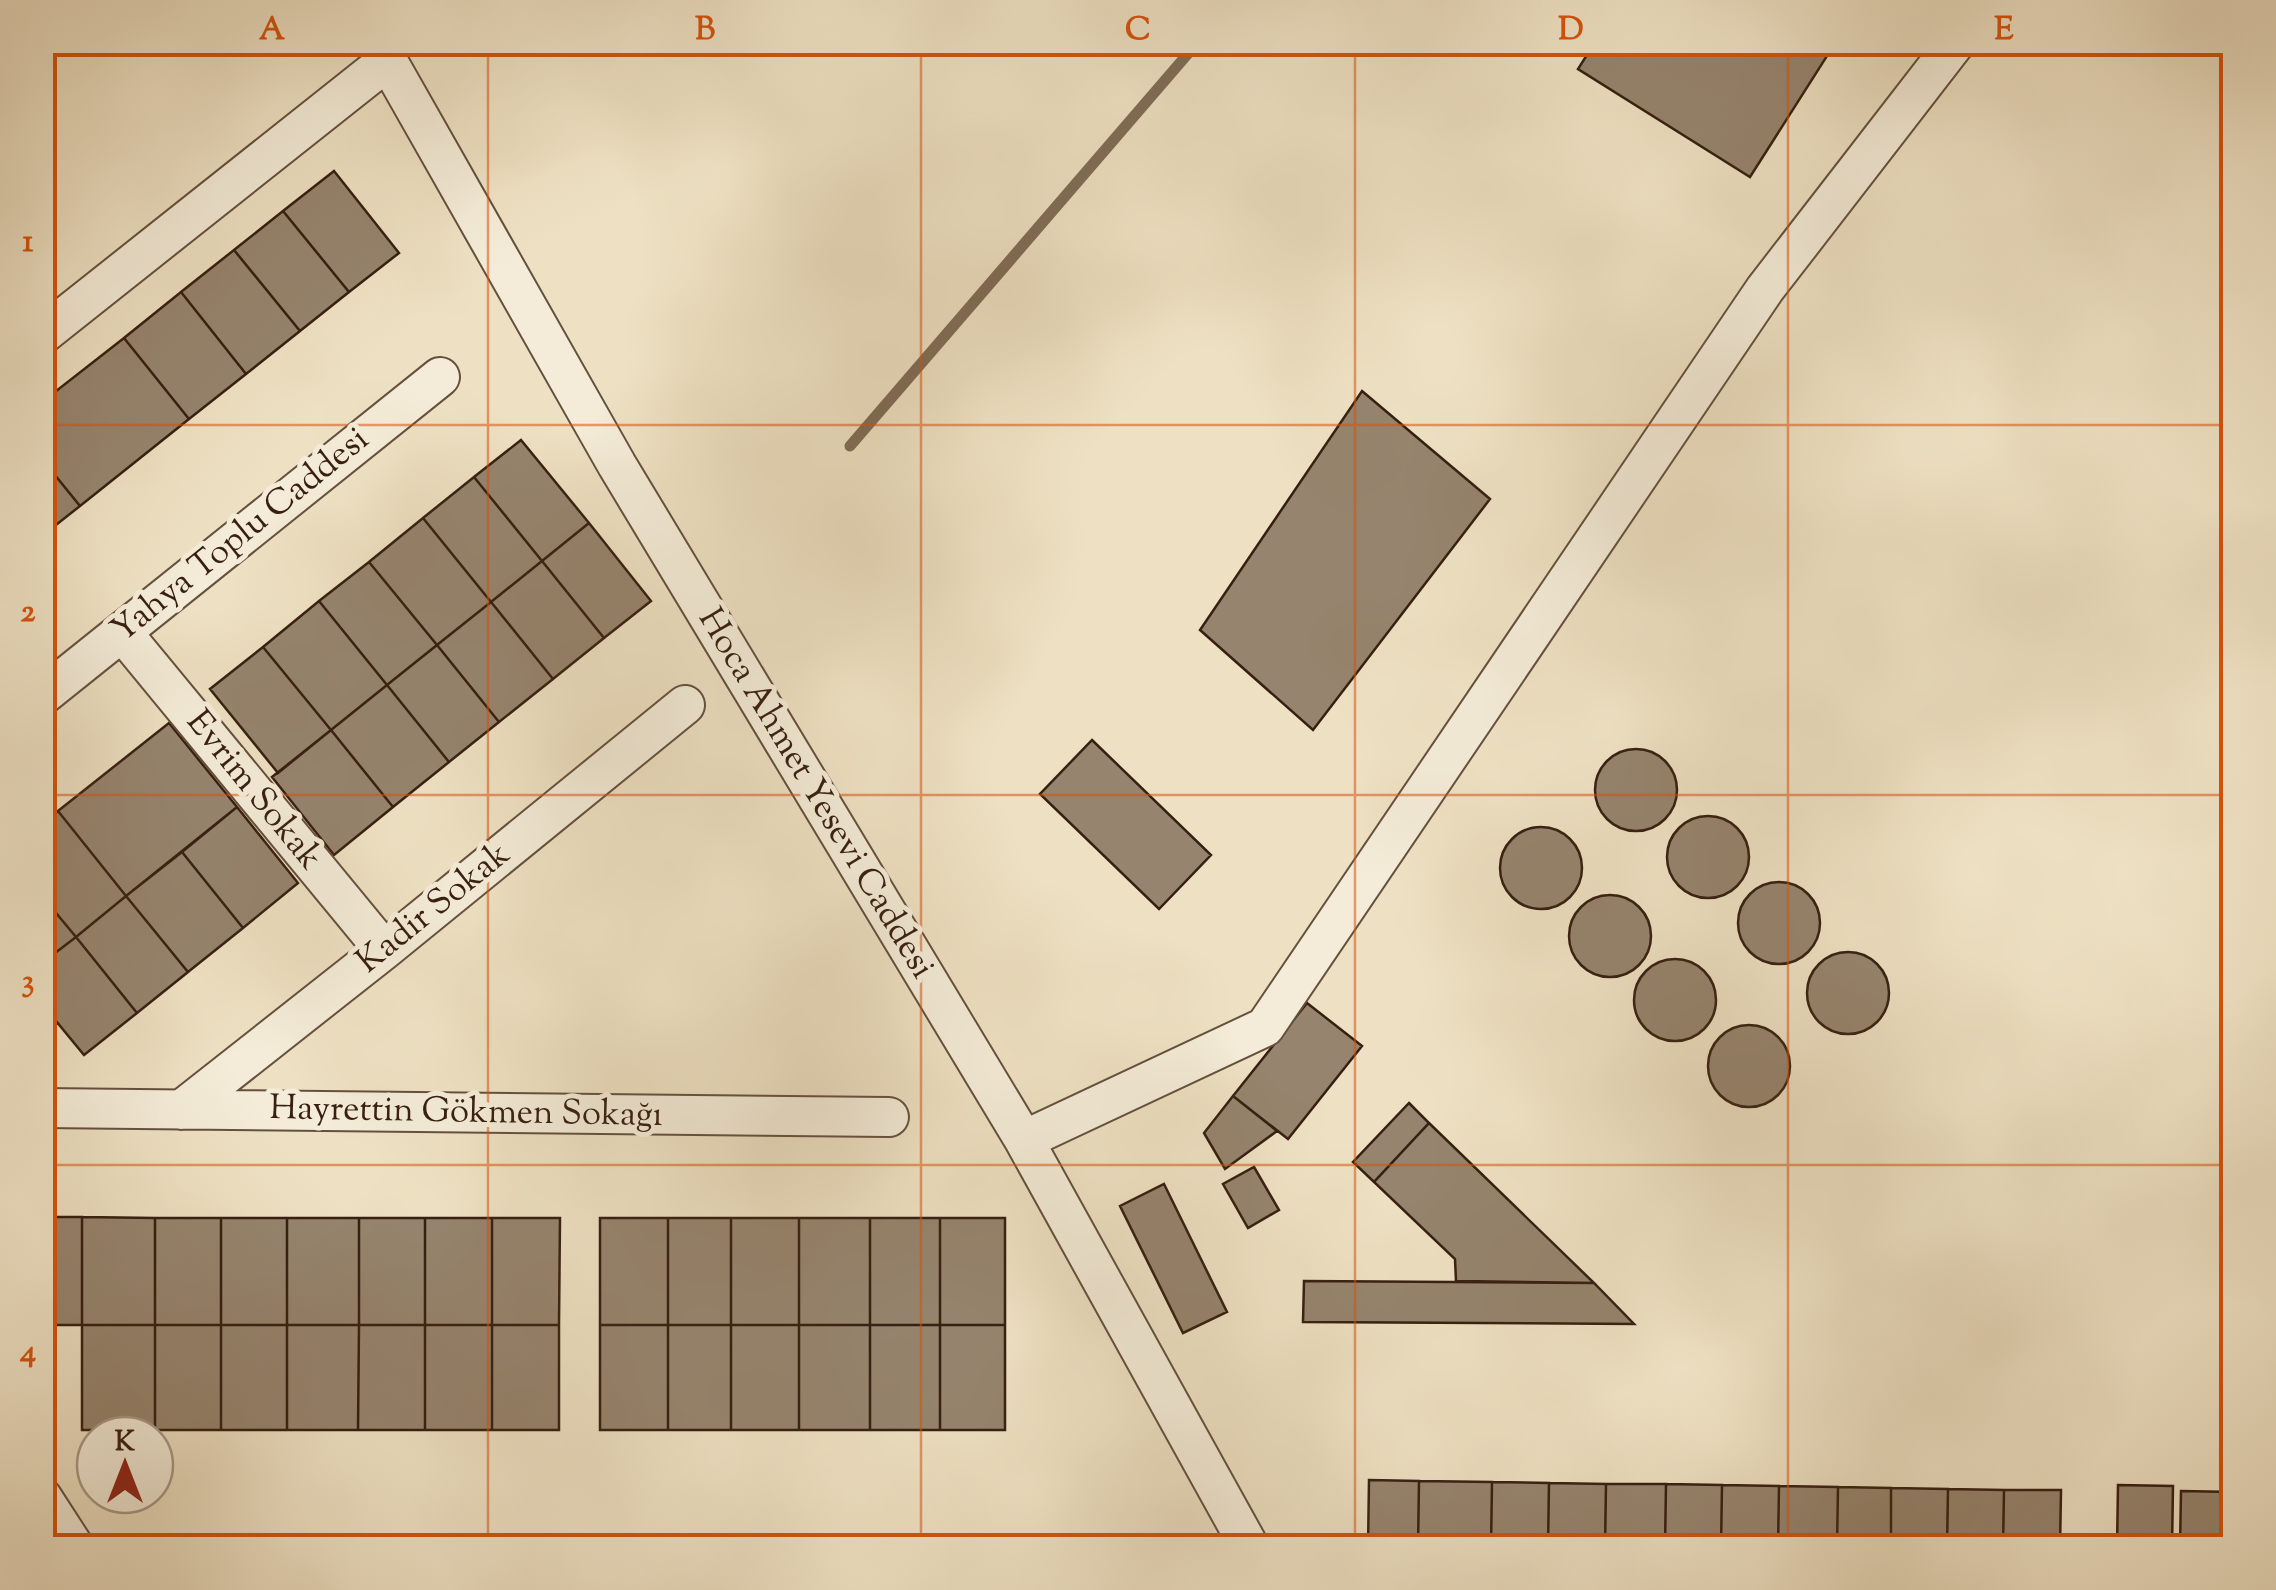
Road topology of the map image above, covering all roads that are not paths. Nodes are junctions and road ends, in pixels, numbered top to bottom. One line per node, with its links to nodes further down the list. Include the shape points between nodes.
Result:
1 (1956, 42): 12 (street, via 1765,288 1265,1026)
2 (381, 52): 3 (street); 12 (street, Hoca Ahmet Yesevi Caddesi, via 617,466)
3 (42, 336)
4 (440, 377): 5 (street, Yahya Toplu Caddesi)
5 (122, 632): 6 (street, Yahya Toplu Caddesi); 8 (street, Evrim Sokak)
6 (42, 696)
7 (685, 705): 8 (street, Kadir Sokak)
8 (384, 950): 10 (street, Kadir Sokak)
9 (42, 1108): 10 (street, Hayrettin Gökmen Sokağı)
10 (181, 1110): 11 (street, Hayrettin Gökmen Sokağı)
11 (888, 1117)
12 (1024, 1140): 15 (street, Hoca Ahmet Yesevi Caddesi)
13 (42, 1496): 14 (street)
14 (75, 1548)
15 (1250, 1548)

